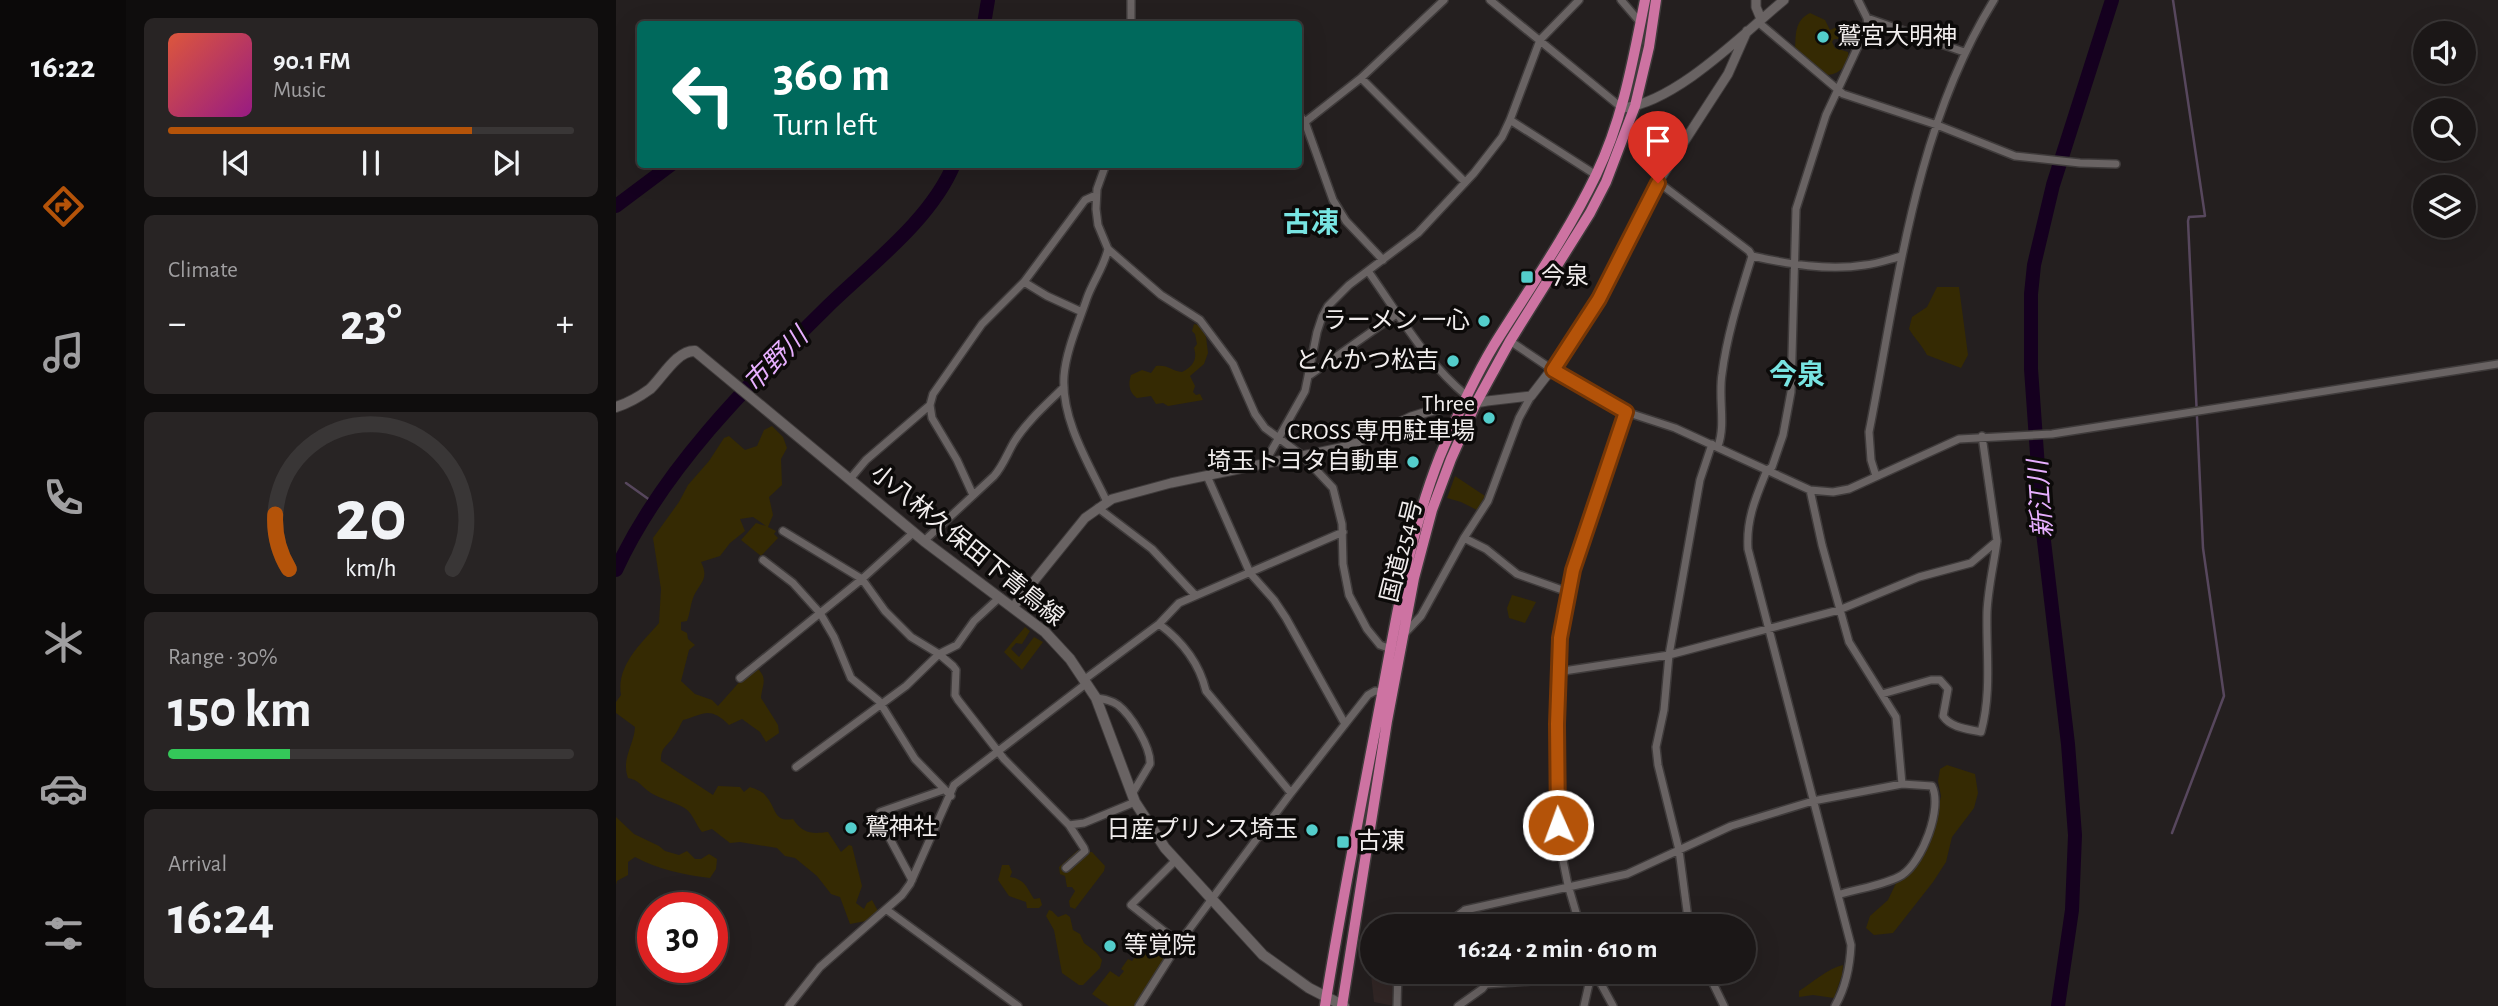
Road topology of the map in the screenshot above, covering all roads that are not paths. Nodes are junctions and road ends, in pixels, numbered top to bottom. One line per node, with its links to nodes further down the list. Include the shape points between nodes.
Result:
1 (1131, 0): 14 (street)
2 (1444, 0): 19 (street)
3 (1490, 0): 17 (street)
4 (1579, 0): 17 (street)
5 (1621, 0): 15 (street)
6 (1644, 0): 15 (highway, 国道254号)
7 (1656, 0): 21 (highway, 国道254号)
8 (1756, 0): 13 (street)
9 (1784, 0): 13 (street)
10 (1858, 0): 12 (street)
11 (1994, 0): 18 (street)
12 (1867, 18): 18 (street); 20 (street, via 1864,36)
13 (1759, 20): 16 (street); 20 (street)
14 (1131, 21)
15 (1640, 22): 22 (highway, 国道254号)
16 (1746, 31): 21 (street, via 1670,92); 31 (street, via 1716,96)
17 (1540, 40): 22 (street); 24 (street)
18 (1964, 52): 26 (street)
19 (1361, 78): 25 (street); 30 (street)
20 (1838, 91): 26 (street); 37 (street, via 1799,198)
21 (1636, 106): 22 (street); 42 (highway, 国道254号, via 1590,213)
22 (1623, 108): 29 (highway, 国道254号)
23 (1302, 118): 25 (street)
24 (1510, 120): 29 (street); 30 (street)
25 (1306, 122): 36 (street, via 1333,200)
26 (1937, 125): 27 (street, via 2015,156); 35 (street)
27 (2116, 164)
28 (1105, 168): 32 (street)
29 (1596, 175): 48 (highway, 国道254号, via 1494,345)
30 (1465, 182): 36 (street, via 1419,233)
31 (1658, 183): 34 (street); 44 (street, via 1599,299)
32 (1096, 195): 33 (street, via 1096,217); 39 (street, via 1085,200)
33 (1108, 249): 40 (street); 53 (street, via 1161,295 1200,320 1233,365 1255,414)
34 (1752, 256): 37 (street); 54 (street, via 1721,375 1721,424)
35 (1902, 256): 37 (street, via 1861,266); 59 (street, via 1869,432)
36 (1382, 260): 38 (street)
37 (1794, 265): 57 (street, via 1791,392 1783,435)
38 (1368, 271): 41 (street); 45 (street, via 1337,296 1322,317)
39 (1024, 282): 40 (street); 49 (street, via 982,324)
40 (1082, 312): 46 (street, via 1066,362)
41 (1398, 313): 45 (street); 48 (street)
42 (1510, 341): 44 (street); 48 (highway, 国道254号)
43 (2498, 364): 52 (street, via 2048,434)
44 (1553, 370): 47 (street); 51 (street)
45 (1309, 375): 53 (street)
46 (1064, 387): 62 (street, via 1018,436 1002,468); 63 (street, via 1073,428)
47 (1531, 396): 48 (street); 67 (street, via 1494,491)
48 (1468, 401): 55 (street, via 1411,416 1361,442); 81 (highway, 国道254号, via 1429,522); 82 (highway, 国道254号, via 1429,484 1414,531)
49 (930, 405): 60 (street); 62 (street, via 932,418)
50 (616, 408): 60 (main road, 小八林久保田下青鳥線, via 650,388 688,351 695,351)
51 (1626, 412): 54 (street); 73 (street)
52 (1982, 436): 59 (street, via 1959,439); 69 (street)
53 (1278, 438): 55 (street); 56 (street)
54 (1714, 445): 57 (street); 84 (street, via 1700,480)
55 (1303, 456): 56 (street); 66 (street, via 1333,488)
56 (1264, 464): 58 (street)
57 (1767, 470): 61 (street); 80 (street, via 1747,531)
58 (1207, 476): 63 (street, via 1125,494); 71 (street)
59 (1876, 476): 61 (street, via 1849,489)
60 (850, 479): 65 (main road, 小八林久保田下青鳥線)
61 (1811, 490): 77 (street)
62 (972, 495): 68 (street)
63 (1102, 505): 74 (street, via 1153,549); 76 (street, via 1074,530)
64 (783, 531): 72 (street)
65 (914, 532): 68 (main road, 小八林久保田下青鳥線); 72 (street)
66 (1343, 532): 71 (street); 82 (street, via 1349,595 1367,629 1380,645)
67 (1464, 538): 73 (street, via 1517,574); 81 (street, via 1421,616)
68 (924, 541): 75 (main road, 小八林久保田下青鳥線)
69 (1997, 541): 77 (street, via 1970,563 1919,577); 89 (street, via 1987,609 1987,694 1981,732 1945,719 1948,689 1940,680)
70 (762, 560): 78 (street, via 793,583)
71 (1250, 573): 74 (street); 92 (street, via 1286,618)
72 (862, 579): 78 (street); 83 (street, via 911,637)
73 (1568, 592): 85 (street)
74 (1195, 595): 79 (street, via 1179,603)
75 (1000, 597): 76 (main road, 小八林久保田下青鳥線); 83 (street, via 957,645)
76 (1013, 607): 87 (main road, 小八林久保田下青鳥線, via 1045,632)
77 (1839, 610): 80 (street); 89 (street, via 1853,651)
78 (820, 613): 86 (street); 91 (street, via 851,678)
79 (1159, 624): 87 (street); 97 (street, via 1178,638 1201,673 1206,691)
80 (1769, 628): 84 (street); 100 (street)
81 (1405, 633): 125 (highway, 国道254号)
82 (1391, 649): 88 (highway, 国道254号)
83 (939, 654): 91 (street); 93 (street, via 956,670 958,701)
84 (1669, 654): 85 (street); 102 (street, via 1656,747)
85 (1557, 672): 106 (street, via 1556,804)
86 (740, 678)
87 (1086, 681): 90 (main road, 小八林久保田下青鳥線); 93 (street)
88 (1382, 692): 92 (street, via 1368,695); 121 (highway, 国道254号)
89 (1882, 694): 95 (street, via 1896,717)
90 (1096, 698): 99 (main road, 小八林久保田下青鳥線); 99 (street, via 1120,706 1147,748 1150,764)
91 (882, 705): 94 (street); 96 (street, via 915,759)
92 (1345, 724): 97 (street)
93 (998, 752): 98 (street, via 954,785); 101 (street)
94 (796, 767)
95 (1902, 784): 100 (street); 107 (street, via 1932,786 1936,793 1933,822 1918,857 1900,876)
96 (943, 790): 98 (street); 105 (street, via 880,812)
97 (1291, 793): 108 (street)
98 (951, 796): 105 (street)
99 (1133, 798): 101 (street); 103 (main road, 小八林久保田下青鳥線)
100 (1813, 802): 102 (street, via 1738,824); 107 (street)
101 (1069, 825): 104 (street, via 1085,851)
102 (1679, 850): 106 (street, via 1627,874); 114 (street)
103 (1176, 860): 108 (main road, 小八林久保田下青鳥線); 115 (street, via 1131,905)
104 (1066, 868)
105 (912, 880): 109 (street)
106 (1568, 885): 110 (street); 113 (street)
107 (1839, 895): 131 (street, via 1851,945 1850,964)
108 (1212, 899): 115 (street); 121 (main road, 小八林久保田下青鳥線, via 1263,955)
109 (887, 910): 123 (street, via 820,967); 124 (street)
110 (1465, 910): 111 (street); 112 (street)
111 (1460, 914)
112 (1466, 914)
113 (1576, 914)
114 (1687, 914)
115 (1179, 943): 122 (street)
116 (1398, 984): 126 (street)
117 (1486, 984): 127 (street)
118 (1589, 984): 128 (street)
119 (1599, 984): 129 (street)
120 (1713, 984): 130 (street)
121 (1326, 1002): 125 (main road, 小八林久保田下青鳥線)
122 (1142, 1004)
123 (789, 1006)
124 (1018, 1006)
125 (1343, 1006)
126 (1397, 1006)
127 (1458, 1006)
128 (1584, 1006)
129 (1613, 1006)
130 (1724, 1006)
131 (1835, 1006)

